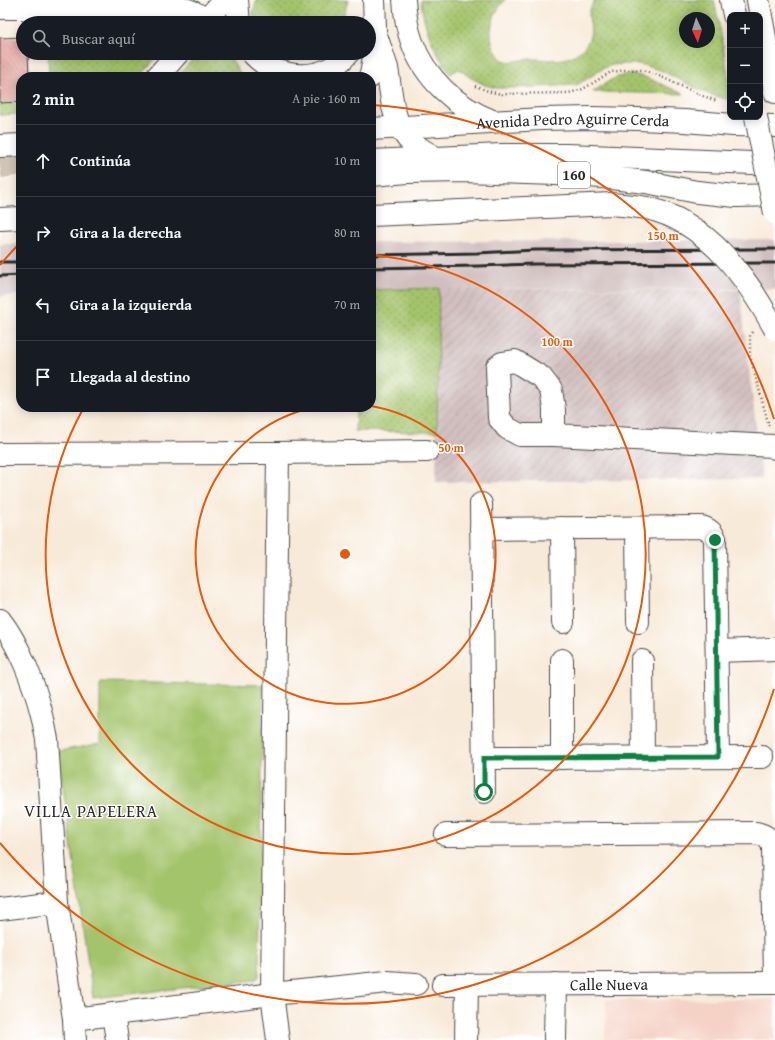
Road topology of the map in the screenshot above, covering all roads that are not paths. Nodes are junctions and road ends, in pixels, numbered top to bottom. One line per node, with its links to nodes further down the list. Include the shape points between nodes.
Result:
1 (224, 0): 9 (main road)
2 (237, 0): 10 (main road)
3 (404, 0): 22 (main road, via 412,42 425,68 465,108)
4 (731, 0): 7 (main road)
5 (758, 0): 20 (main road)
6 (0, 8): 8 (main road, via 180,8 188,9)
7 (733, 12)
8 (198, 16)
9 (210, 16)
10 (238, 16)
11 (376, 28): 24 (main road, via 387,68)
12 (172, 60): 16 (main road)
13 (259, 60): 17 (main road)
14 (341, 60): 18 (main road)
15 (374, 60): 19 (main road)
16 (161, 72)
17 (281, 72)
18 (322, 72)
19 (371, 72)
20 (775, 92)
21 (757, 120): 33 (main road, bridge)
22 (493, 122): 23 (main road, Avenida Pedro Aguirre Cerda, via 638,119); 24 (main road, Avenida Pedro Aguirre Cerda)
23 (775, 126)
24 (398, 127): 25 (main road, Avenida Pedro Aguirre Cerda); 28 (main road, via 419,148)
25 (376, 128)
26 (16, 145): 27 (main road)
27 (0, 146)
28 (436, 158): 29 (main road); 30 (main road, via 528,154)
29 (376, 161)
30 (775, 164)
31 (376, 175): 32 (main road, 160, via 465,171 556,174 646,182 697,192 736,196)
32 (775, 195)
33 (775, 213)
34 (376, 215): 37 (main road, bridge, via 611,204 648,208 679,220 718,249 745,280)
35 (16, 218): 36 (main road)
36 (0, 219)
37 (775, 329)
38 (554, 435): 39 (main road)
39 (774, 447)
40 (427, 451): 41 (main road)
41 (278, 453): 42 (main road); 68 (main road)
42 (0, 454)
43 (481, 504): 46 (main road)
44 (562, 528): 45 (main road); 46 (main road); 48 (main road)
45 (637, 528): 49 (main road); 51 (main road, via 700,527 706,528 714,535)
46 (481, 529): 57 (main road)
47 (0, 620): 61 (main road, via 28,672 47,739)
48 (563, 622)
49 (638, 622)
50 (775, 649): 51 (main road)
51 (717, 652): 55 (main road)
52 (562, 660): 58 (main road)
53 (642, 661): 54 (main road)
54 (643, 757): 55 (main road); 58 (main road)
55 (718, 757): 56 (main road)
56 (762, 757)
57 (484, 758): 58 (main road); 59 (main road)
58 (562, 758)
59 (484, 792)
60 (446, 835): 63 (main road, via 762,834 773,846)
61 (57, 902): 62 (main road); 70 (main road)
62 (0, 909)
63 (775, 983): 65 (main road, Calle Nueva)
64 (416, 984): 68 (main road, via 387,982)
65 (556, 984): 67 (main road, Calle Nueva); 75 (main road)
66 (443, 985): 67 (main road, Calle Nueva)
67 (467, 985): 74 (main road)
68 (272, 994): 69 (main road); 73 (main road)
69 (113, 1014): 70 (main road); 72 (main road)
70 (74, 1019): 71 (main road)
71 (75, 1040)
72 (117, 1040)
73 (278, 1040)
74 (466, 1040)
75 (555, 1040)

